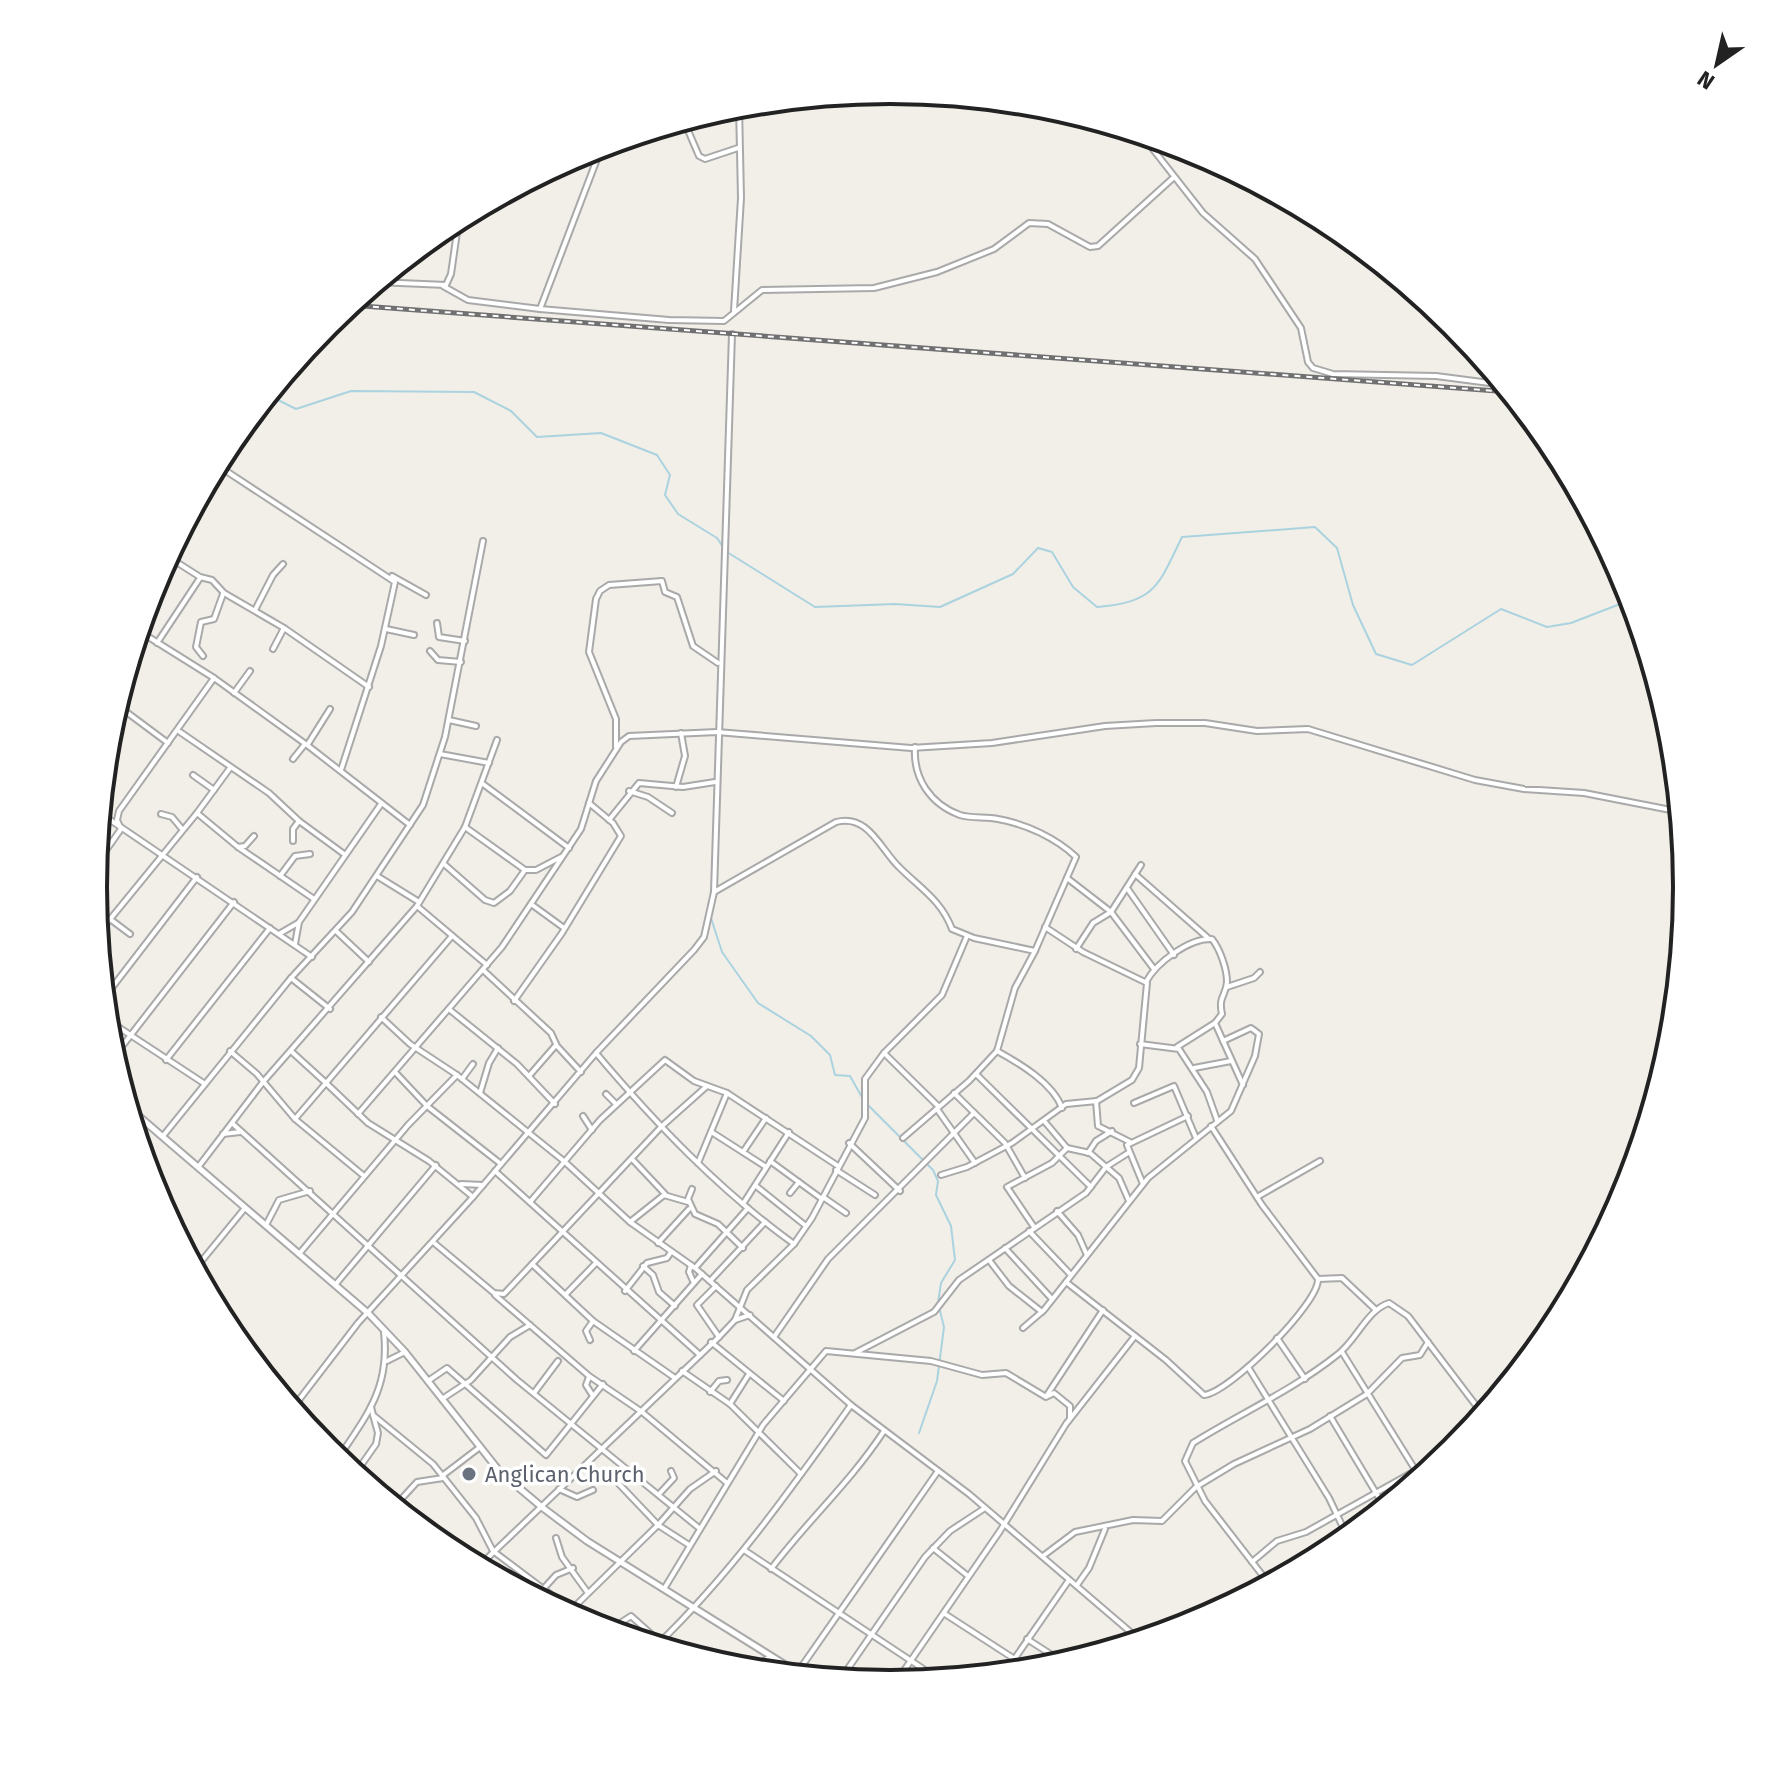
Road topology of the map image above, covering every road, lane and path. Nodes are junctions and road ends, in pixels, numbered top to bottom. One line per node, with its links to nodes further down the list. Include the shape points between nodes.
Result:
1 (739, 119): 3 (street)
2 (687, 131): 3 (street, via 702,158)
3 (738, 148): 11 (street, via 741,198)
4 (1153, 150): 6 (street)
5 (596, 162): 10 (street)
6 (1173, 178): 11 (street, via 1098,246 1090,247 1048,224 1029,223 994,249 937,272 874,288 762,290); 13 (street, via 1255,259 1301,328 1313,368 1333,374 1446,376)
7 (457, 235): 9 (street, via 451,274)
8 (393, 283): 9 (street)
9 (443, 286): 10 (street, via 468,300)
10 (540, 309): 11 (street, via 681,321 724,321)
11 (734, 314)
12 (732, 334): 34 (street)
13 (1489, 383)
14 (226, 474): 18 (street)
15 (483, 541): 28 (street)
16 (178, 564): 19 (street)
17 (283, 564): 22 (street)
18 (390, 576): 21 (street); 25 (street, via 396,589)
19 (200, 577): 20 (street, via 212,580); 29 (street)
20 (224, 593): 22 (street); 32 (street, via 215,618 201,622 196,647)
21 (426, 595)
22 (255, 610): 24 (street)
23 (437, 623): 28 (street, via 439,637)
24 (284, 628): 30 (street); 37 (street)
25 (386, 629): 26 (street); 37 (street)
26 (414, 635)
27 (149, 637): 29 (street)
28 (465, 641): 33 (street)
29 (157, 643): 36 (street)
30 (273, 649)
31 (430, 651): 33 (street, via 438,660)
32 (203, 656)
33 (461, 662): 41 (street)
34 (719, 663): 44 (street); 50 (street, via 693,646 677,597 665,592 662,581 602,589 589,648 616,719)
35 (250, 671): 38 (street)
36 (214, 678): 38 (street); 43 (street)
37 (369, 687): 55 (street)
38 (234, 693): 48 (street)
39 (330, 709): 48 (street)
40 (127, 713): 47 (street)
41 (449, 720): 42 (street); 51 (street)
42 (476, 726)
43 (179, 731): 47 (street); 54 (street)
44 (717, 732): 45 (street); 49 (street); 57 (street)
45 (681, 733): 50 (street, via 629,736); 59 (street, via 685,756)
46 (497, 740): 53 (street)
47 (168, 743): 68 (street)
48 (306, 744): 52 (street); 55 (street)
49 (915, 747): 64 (street, via 1156,723 1257,731 1308,729 1475,780); 92 (street, via 916,774 936,800 961,815 997,818 1059,844 1076,859)
50 (615, 749): 62 (street)
51 (440, 754): 53 (street); 72 (street, via 426,799)
52 (293, 759)
53 (489, 763): 58 (street)
54 (230, 768): 60 (street); 71 (street)
55 (341, 770): 63 (street)
56 (193, 775): 60 (street)
57 (715, 782): 59 (street); 94 (street)
58 (483, 784): 73 (street); 80 (street)
59 (676, 787): 61 (street, via 641,783)
60 (214, 790): 65 (street)
61 (629, 791): 66 (street); 70 (street)
62 (589, 803): 70 (street); 80 (street, via 589,814)
63 (381, 804): 72 (street); 82 (street)
64 (1669, 810)
65 (197, 813): 75 (street); 79 (street)
66 (672, 813)
67 (161, 814): 75 (street)
68 (118, 815): 69 (street); 74 (street)
69 (110, 820): 74 (street)
70 (609, 820): 104 (street, via 621,836)
71 (299, 821): 77 (street); 82 (street)
72 (410, 825): 90 (street)
73 (465, 827): 85 (street); 87 (street)
74 (121, 829): 78 (street); 83 (street)
75 (182, 829): 83 (street)
76 (254, 836): 79 (street)
77 (293, 841)
78 (109, 847)
79 (238, 847): 89 (street)
80 (569, 848): 84 (street)
81 (310, 854): 89 (street, via 293,857)
82 (344, 854): 95 (street)
83 (163, 855): 91 (street); 100 (street)
84 (563, 855): 87 (street, via 536,870); 98 (street)
85 (444, 864): 87 (street, via 494,903); 97 (street)
86 (1141, 865): 88 (street)
87 (525, 870)
88 (1135, 874): 93 (street); 110 (street)
89 (280, 876): 95 (street)
90 (377, 876): 97 (street); 105 (street)
91 (197, 877): 96 (street); 122 (street)
92 (1067, 878): 99 (street); 102 (street)
93 (1127, 888): 99 (street); 114 (street)
94 (714, 892): 109 (street, via 836,822 850,820 872,833 896,864 936,898 951,928); 141 (street, via 699,945)
95 (314, 899): 101 (street)
96 (235, 901): 103 (street); 130 (street)
97 (418, 904): 108 (street); 116 (street)
98 (531, 904): 104 (street); 117 (street)
99 (1111, 912): 112 (street, via 1093,923); 118 (street)
100 (110, 919): 106 (street)
101 (299, 922): 107 (street); 111 (street)
102 (1045, 927): 112 (street); 113 (street)
103 (270, 928): 107 (street); 143 (street)
104 (565, 928): 124 (street)
105 (336, 931): 115 (street); 116 (street)
106 (130, 934)
107 (279, 934): 111 (street)
108 (452, 936): 117 (street); 127 (street)
109 (967, 936): 113 (street); 142 (street, via 942,995)
110 (1208, 938): 114 (street); 123 (street, via 1221,956)
111 (295, 944): 115 (street)
112 (1076, 949): 121 (street)
113 (1035, 951): 139 (street, via 1015,988)
114 (1174, 955): 118 (street)
115 (312, 957): 120 (street)
116 (369, 962): 125 (street)
117 (485, 968): 124 (street); 126 (street)
118 (1154, 969): 121 (street)
119 (1260, 972): 123 (street)
120 (291, 978): 125 (street); 138 (street)
121 (1146, 982): 133 (street)
122 (114, 986)
123 (1226, 988): 128 (street)
124 (514, 1001): 134 (street, via 551,1033)
125 (330, 1009): 140 (street)
126 (450, 1010): 136 (street); 137 (street)
127 (381, 1017): 137 (street); 153 (street)
128 (1215, 1023): 131 (street); 135 (street)
129 (120, 1029): 130 (street)
130 (128, 1035): 132 (street); 143 (street)
131 (1223, 1041): 144 (street); 156 (street, via 1251,1028 1259,1033)
132 (123, 1043)
133 (1140, 1044): 135 (street); 162 (street, via 1135,1077)
134 (556, 1045): 148 (street); 150 (street)
135 (1177, 1047): 146 (street)
136 (498, 1048): 150 (street); 158 (street)
137 (417, 1049): 147 (street); 151 (street)
138 (230, 1051): 152 (street); 154 (street)
139 (997, 1051): 149 (street); 168 (street, via 1025,1067)
140 (292, 1052): 152 (street); 153 (street)
141 (596, 1053): 148 (street); 157 (street)
142 (884, 1053): 167 (street); 195 (street, via 865,1079 866,1115)
143 (166, 1060): 154 (street)
144 (1231, 1061): 146 (street); 156 (street)
145 (473, 1064): 151 (street)
146 (1193, 1069): 176 (street)
147 (395, 1072): 166 (street); 170 (street)
148 (581, 1072): 164 (street)
149 (976, 1074): 160 (street); 181 (street)
150 (529, 1076): 164 (street)
151 (459, 1077): 158 (street); 166 (street)
152 (263, 1082): 175 (street); 178 (street)
153 (326, 1083): 170 (street); 175 (street)
154 (205, 1084): 190 (street)
155 (709, 1085): 157 (street, via 665,1060); 159 (street); 180 (street)
156 (1243, 1085): 176 (street, via 1232,1110)
157 (632, 1091): 165 (street); 180 (street)
158 (480, 1093): 185 (street)
159 (727, 1093): 173 (street); 187 (street)
160 (954, 1093): 167 (street); 169 (street)
161 (606, 1094): 165 (street)
162 (1096, 1101): 168 (street); 183 (street, via 1098,1126)
163 (1134, 1103): 172 (street, via 1172,1086)
164 (555, 1104): 185 (street)
165 (616, 1104): 182 (street)
166 (427, 1106): 193 (street); 208 (street)
167 (937, 1107): 188 (street); 191 (street)
168 (1062, 1108): 177 (street)
169 (974, 1113): 188 (street); 196 (street)
170 (358, 1114): 193 (street)
171 (583, 1116): 182 (street)
172 (1188, 1116): 192 (street); 194 (street)
173 (766, 1118): 186 (street); 198 (street)
174 (143, 1119): 190 (street)
175 (295, 1119): 216 (street)
176 (1217, 1120): 179 (street)
177 (1045, 1121): 181 (street); 197 (street)
178 (233, 1124): 184 (street); 189 (street)
179 (1211, 1126): 192 (street); 232 (street)
180 (661, 1127): 202 (street); 206 (street)
181 (1032, 1128): 196 (street); 201 (street)
182 (592, 1130): 205 (street)
183 (1112, 1131): 194 (street); 199 (street)
184 (240, 1132): 189 (street); 225 (street)
185 (528, 1132): 205 (street); 208 (street)
186 (789, 1132): 203 (street); 213 (street)
187 (713, 1133): 198 (street); 206 (street)
188 (953, 1133): 207 (street); 226 (street)
189 (223, 1134): 210 (street)
190 (163, 1136): 210 (street)
191 (903, 1138)
192 (1196, 1138): 220 (street)
193 (396, 1140): 209 (street); 216 (street)
194 (1130, 1142): 200 (street)
195 (849, 1143): 213 (street); 226 (street)
196 (1006, 1147): 207 (street); 217 (street)
197 (1067, 1148): 199 (street); 201 (street)
198 (743, 1152): 211 (street)
199 (1088, 1153): 212 (street)
200 (1128, 1153): 212 (street); 220 (street)
201 (1058, 1157): 217 (street); 223 (street)
202 (632, 1159): 228 (street); 229 (street)
203 (770, 1161): 211 (street); 218 (street)
204 (1320, 1161): 232 (street)
205 (565, 1162): 229 (street); 235 (street)
206 (698, 1163): 237 (street)
207 (975, 1163): 215 (street)
208 (501, 1164): 214 (street)
209 (436, 1165): 219 (street); 252 (street)
210 (199, 1166): 238 (street)
211 (766, 1167): 222 (street)
212 (1106, 1167): 223 (street); 234 (street, via 1120,1180)
213 (837, 1168): 230 (street); 233 (street)
214 (495, 1171): 221 (street); 235 (street)
215 (941, 1175)
216 (365, 1177): 240 (street)
217 (1025, 1178): 246 (street, via 1007,1189)
218 (799, 1182): 227 (street); 233 (street)
219 (460, 1184): 221 (street); 231 (street)
220 (1143, 1184): 234 (street)
221 (483, 1185): 231 (street)
222 (756, 1186): 237 (street); 245 (street)
223 (1091, 1187): 239 (street)
224 (692, 1189): 236 (street)
225 (310, 1191): 240 (street); 244 (street, via 279,1200)
226 (900, 1191): 294 (street, via 828,1259)
227 (790, 1193)
228 (665, 1194): 236 (street); 242 (street)
229 (601, 1195): 242 (street); 248 (street)
230 (875, 1195)
231 (473, 1197): 249 (street)
232 (1257, 1197): 267 (street)
233 (823, 1198): 241 (street); 245 (street)
234 (1129, 1201): 256 (street)
235 (530, 1202): 248 (street)
236 (690, 1206): 247 (street); 250 (street)
237 (746, 1206): 243 (street); 247 (street)
238 (245, 1208): 244 (street); 258 (street)
239 (1057, 1211): 246 (street); 256 (street)
240 (334, 1213): 252 (street); 257 (street)
241 (846, 1213)
242 (630, 1222): 250 (street)
243 (765, 1222): 251 (street); 253 (street)
244 (266, 1225): 257 (street)
245 (806, 1226): 251 (street)
246 (1032, 1229): 254 (street); 266 (street)
247 (728, 1232): 253 (street); 263 (street)
248 (565, 1234): 260 (street); 261 (street)
249 (433, 1242): 265 (street); 274 (street)
250 (658, 1243): 255 (street)
251 (794, 1244): 279 (street, via 747,1290)
252 (369, 1246): 265 (street); 271 (street)
253 (743, 1248): 268 (street)
254 (1005, 1248): 259 (street); 277 (street)
255 (671, 1252): 262 (street); 263 (street)
256 (1086, 1253): 266 (street)
257 (299, 1254): 271 (street)
258 (202, 1260)
259 (989, 1260): 283 (street, via 1009,1286); 302 (street, via 952,1285 934,1312)
260 (596, 1263): 273 (street); 276 (street)
261 (532, 1264): 275 (street); 276 (street)
262 (643, 1266): 273 (street); 280 (street)
263 (693, 1266): 264 (street); 269 (street, via 689,1272)
264 (702, 1274): 268 (street); 269 (street)
265 (402, 1275): 284 (street); 304 (street)
266 (1071, 1275): 270 (street)
267 (1318, 1279): 282 (street, via 1342,1278); 295 (street, via 1316,1290)
268 (710, 1281): 272 (street)
269 (694, 1282): 280 (street)
270 (1066, 1282): 277 (street); 281 (street)
271 (335, 1285): 284 (street)
272 (716, 1286): 279 (street); 293 (street, via 697,1305)
273 (625, 1291): 286 (street)
274 (494, 1293): 275 (street); 278 (street)
275 (504, 1294): 278 (street)
276 (566, 1294): 288 (street)
277 (1052, 1299): 283 (street)
278 (505, 1303): 289 (street)
279 (739, 1305): 285 (street); 287 (street)
280 (675, 1306): 286 (street)
281 (1103, 1310): 292 (street); 322 (street)
282 (1376, 1310): 298 (street, via 1394,1303); 301 (street)
283 (1042, 1312): 290 (street)
284 (369, 1314): 291 (street); 325 (street)
285 (750, 1315): 287 (street); 294 (street)
286 (664, 1320): 299 (street); 303 (street)
287 (735, 1320): 293 (street)
288 (593, 1321): 296 (street, via 586,1331); 299 (street)
289 (530, 1325): 304 (street); 311 (street)
290 (1023, 1328)
291 (384, 1329): 300 (street); 305 (street)
292 (1135, 1336): 307 (street, via 1204,1395); 333 (street)
293 (719, 1337): 297 (street)
294 (774, 1337): 308 (street)
295 (1277, 1338): 307 (street); 313 (street)
296 (590, 1340)
297 (711, 1342): 303 (street); 310 (street)
298 (1428, 1342): 320 (street, via 1420,1355 1402,1358); 329 (street)
299 (634, 1351): 312 (street)
300 (405, 1352): 305 (street); 315 (street)
301 (1342, 1352): 313 (street); 320 (street)
302 (853, 1354): 308 (street, via 826,1351); 322 (street, via 931,1361 982,1375 1006,1373)
303 (700, 1355): 309 (street)
304 (492, 1357): 316 (street); 319 (street)
305 (387, 1361): 331 (street)
306 (558, 1361): 319 (street)
307 (1248, 1367): 323 (street)
308 (811, 1368): 326 (street); 328 (street)
309 (682, 1371): 312 (street); 318 (street)
310 (749, 1374): 326 (street); 327 (street)
311 (589, 1376): 317 (street); 321 (street, via 586,1385)
312 (675, 1378): 330 (street)
313 (1305, 1379): 323 (street)
314 (727, 1380): 318 (street)
315 (428, 1381): 316 (street, via 445,1367); 324 (street)
316 (465, 1384): 324 (street); 334 (street, via 543,1455 550,1453)
317 (603, 1384): 321 (street); 330 (street)
318 (710, 1392): 327 (street)
319 (534, 1393): 334 (street)
320 (1367, 1394): 332 (street); 343 (street)
321 (593, 1396): 334 (street)
322 (1046, 1397): 333 (street, via 1054,1393 1069,1404)
323 (1268, 1399): 337 (street); 351 (street, via 1190,1447 1185,1461)
324 (441, 1400): 338 (street)
325 (299, 1401)
326 (784, 1401): 336 (street)
327 (730, 1404): 336 (street)
328 (851, 1405): 335 (street); 347 (street)
329 (1477, 1407)
330 (642, 1412): 339 (street); 345 (street)
331 (370, 1414): 340 (street); 341 (street, via 378,1433); 348 (street, via 430,1461)
332 (1330, 1416): 337 (street); 355 (street)
333 (1070, 1418): 363 (street)
334 (570, 1423): 339 (street)
335 (884, 1431): 342 (street); 377 (street, via 853,1477)
336 (757, 1434): 347 (street); 350 (street)
337 (1290, 1438): 351 (street); 361 (street)
338 (480, 1447): 348 (street); 359 (street, via 500,1472)
339 (601, 1449): 352 (street); 354 (street)
340 (344, 1450)
341 (361, 1465)
342 (938, 1470): 360 (street); 388 (street)
343 (1414, 1470)
344 (671, 1471): 354 (street, via 674,1479)
345 (716, 1471): 350 (street); 358 (street)
346 (1411, 1473): 355 (street)
347 (801, 1474): 370 (street)
348 (442, 1477): 356 (street, via 417,1482); 371 (street, via 476,1518)
349 (619, 1484): 362 (street)
350 (727, 1484): 366 (street)
351 (1196, 1487): 364 (street, via 1162,1521 1133,1520); 374 (street)
352 (559, 1489): 353 (street, via 577,1497); 359 (street)
353 (593, 1490)
354 (660, 1493): 358 (street)
355 (1373, 1494): 357 (street); 361 (street)
356 (401, 1499)
357 (1378, 1500)
358 (675, 1506): 362 (street); 366 (street)
359 (543, 1508): 371 (street); 375 (street)
360 (985, 1508): 363 (street); 369 (street)
361 (1336, 1513): 365 (street); 374 (street, via 1306,1532 1277,1541)
362 (658, 1525): 368 (street); 375 (street)
363 (1004, 1525): 372 (street); 378 (street)
364 (1106, 1527): 372 (street, via 1075,1532); 381 (street)
365 (1343, 1527)
366 (699, 1528): 368 (street)
367 (556, 1538): 376 (street, via 562,1557)
368 (689, 1545): 383 (street)
369 (933, 1548): 378 (street); 393 (street)
370 (744, 1550): 377 (street); 387 (street)
371 (493, 1551): 373 (street); 382 (street)
372 (1043, 1556): 380 (street)
373 (486, 1558)
374 (1252, 1562): 379 (street)
375 (622, 1563): 383 (street); 385 (street)
376 (573, 1568): 382 (street); 385 (street)
377 (771, 1569): 388 (street)
378 (968, 1576): 389 (street)
379 (1263, 1576)
380 (1069, 1580): 381 (street); 395 (street)
381 (1077, 1585): 392 (street)
382 (545, 1587): 384 (street)
383 (664, 1589): 387 (street)
384 (550, 1593)
385 (588, 1593): 386 (street)
386 (577, 1605)
387 (696, 1609): 394 (street); 397 (street)
388 (836, 1614): 393 (street); 403 (street)
389 (945, 1614): 398 (street); 400 (street)
390 (621, 1622): 391 (street, via 631,1616)
391 (645, 1631)
392 (1131, 1632)
393 (870, 1636): 400 (street); 404 (street)
394 (665, 1637)
395 (1027, 1639): 396 (street); 398 (street)
396 (1051, 1654)
397 (770, 1657): 399 (street); 402 (street)
398 (1013, 1658): 401 (street)
399 (765, 1660)
400 (910, 1660): 405 (street); 406 (street)
401 (1011, 1661)
402 (779, 1663)
403 (805, 1666)
404 (847, 1669)
405 (903, 1670)
406 (925, 1670)

